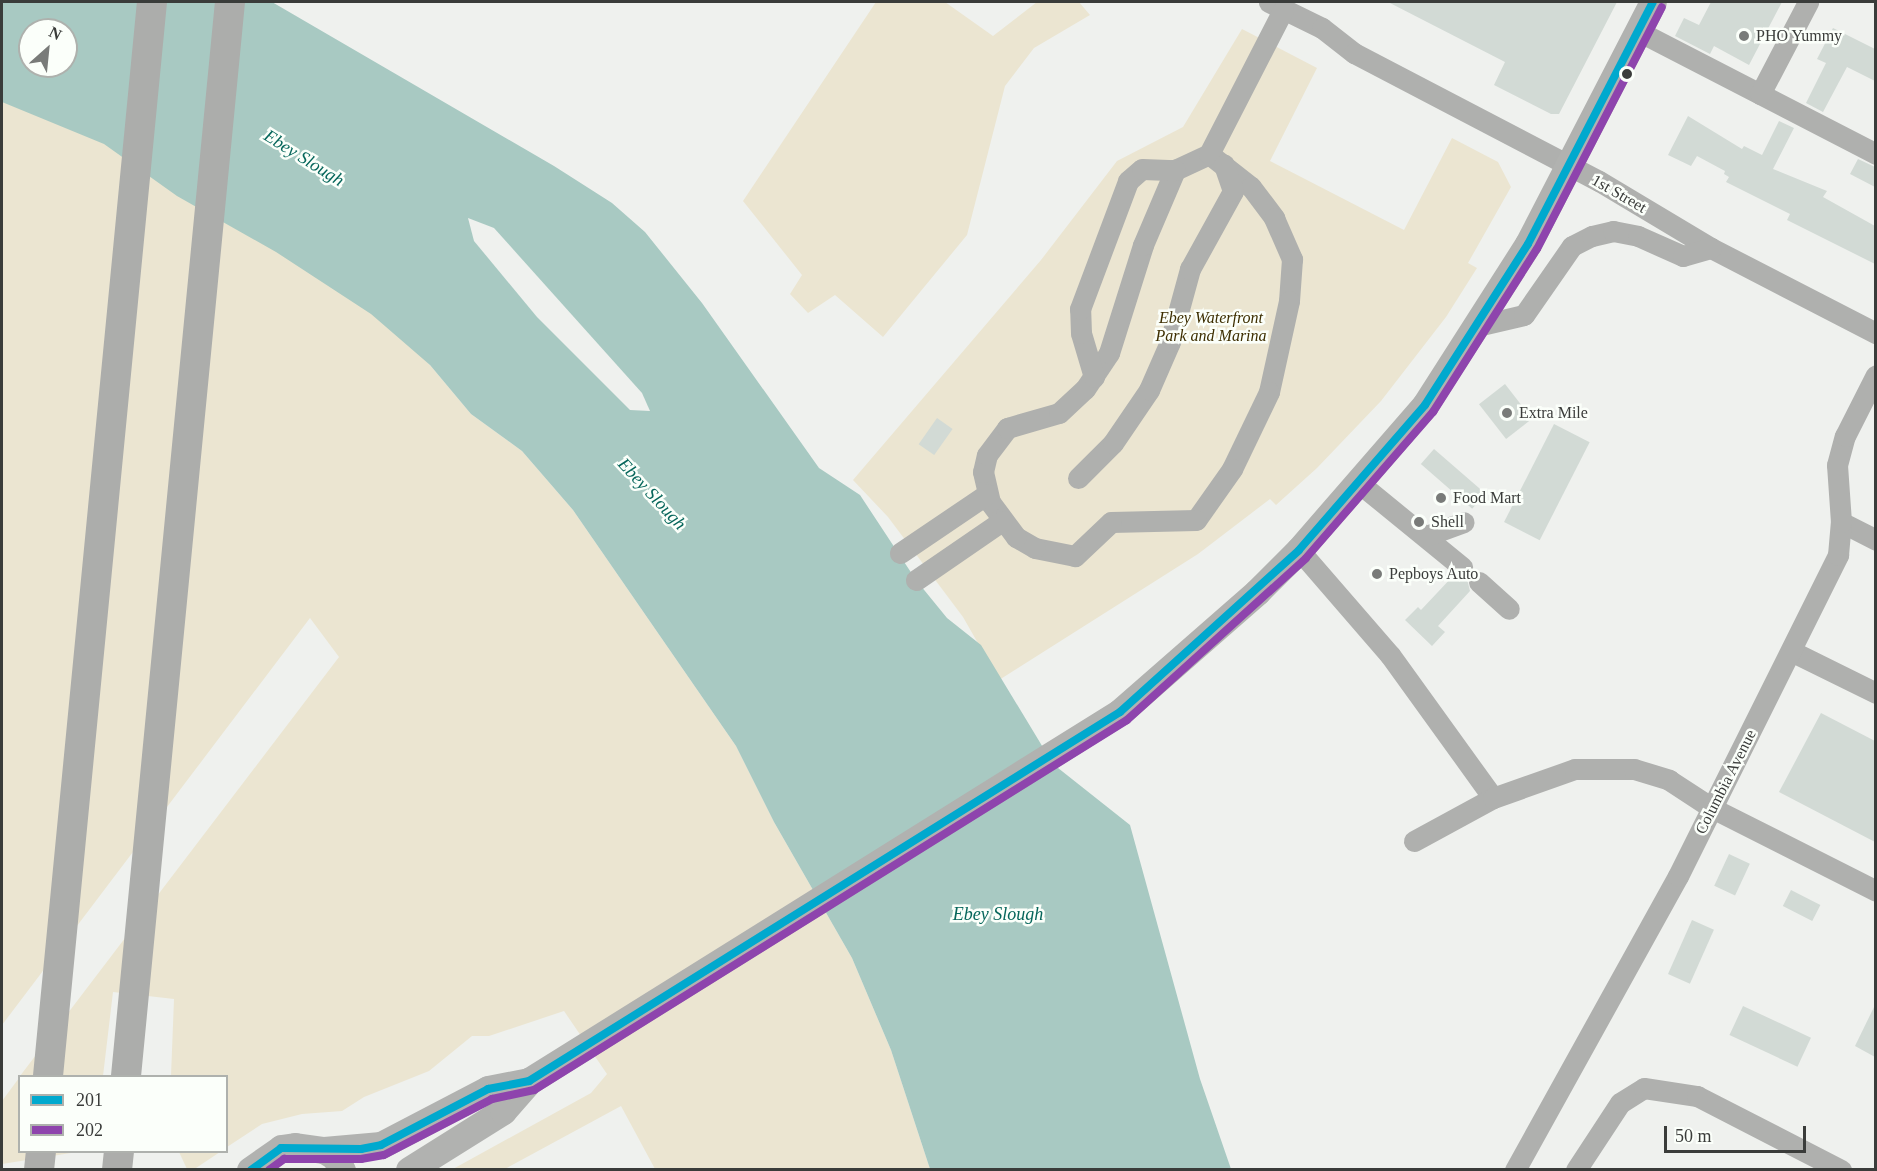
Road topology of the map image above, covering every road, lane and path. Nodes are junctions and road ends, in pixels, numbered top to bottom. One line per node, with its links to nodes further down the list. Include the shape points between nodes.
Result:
1 (152, 2): 37 (highway)
2 (230, 2): 38 (highway)
3 (1653, 2): 6 (main road)
4 (1808, 2): 7 (street)
5 (1276, 6): 9 (street); 10 (street, 1st Street, via 1322,28 1354,53)
6 (1638, 31): 7 (street); 10 (main road)
7 (1760, 94): 8 (street)
8 (1875, 154)
9 (1216, 159): 11 (street); 17 (street, via 1233,191 1190,269 1170,342 1149,390 1113,443); 20 (street, via 1251,187 1274,218 1292,259 1274,381 1232,469 1196,520 1111,522 1075,556 1035,548 1016,537)
10 (1569, 166): 12 (street, 1st Street); 13 (main road, via 1528,244)
11 (1175, 170): 16 (street, via 1143,245 1108,353); 16 (street, via 1134,171 1119,202 1080,309 1081,333)
12 (1711, 248): 13 (street, via 1683,256 1638,236 1613,231 1592,236 1572,246 1524,315); 14 (street, 1st Street)
13 (1477, 326): 18 (main road, via 1425,405)
14 (1875, 333)
15 (1875, 375): 22 (street, Columbia Avenue, via 1845,436 1837,465)
16 (1094, 377): 19 (street, via 1072,404 1059,413 1007,428 987,455 983,472)
17 (1078, 478)
18 (1359, 483): 23 (street); 25 (main road)
19 (987, 494): 20 (street); 26 (street)
20 (1002, 521): 28 (street)
21 (1464, 522): 23 (street)
22 (1841, 522): 24 (street); 31 (street, Columbia Avenue, via 1838,555)
23 (1426, 536): 27 (street)
24 (1875, 540)
25 (1299, 550): 33 (street, via 1390,656); 39 (main road, via 1120,712)
26 (900, 553)
27 (1462, 567)
28 (916, 580)
29 (1479, 582): 30 (street)
30 (1509, 609)
31 (1793, 652): 32 (street); 34 (street, Columbia Avenue)
32 (1875, 693)
33 (1493, 798): 34 (street, via 1575,769 1634,769 1669,780); 35 (street)
34 (1712, 808): 36 (street); 45 (street, Columbia Avenue)
35 (1414, 842)
36 (1875, 891)
37 (48, 1075)
38 (126, 1075)
39 (529, 1081): 41 (main road, via 488,1089 381,1145); 44 (main road, via 502,1111)
40 (119, 1153): 43 (highway)
41 (333, 1160): 42 (main road, via 295,1146 281,1148)
42 (259, 1166)
43 (117, 1170)
44 (409, 1170)
45 (1515, 1170)
46 (1576, 1170): 47 (street, via 1620,1103 1644,1088 1697,1096)
47 (1841, 1170)

